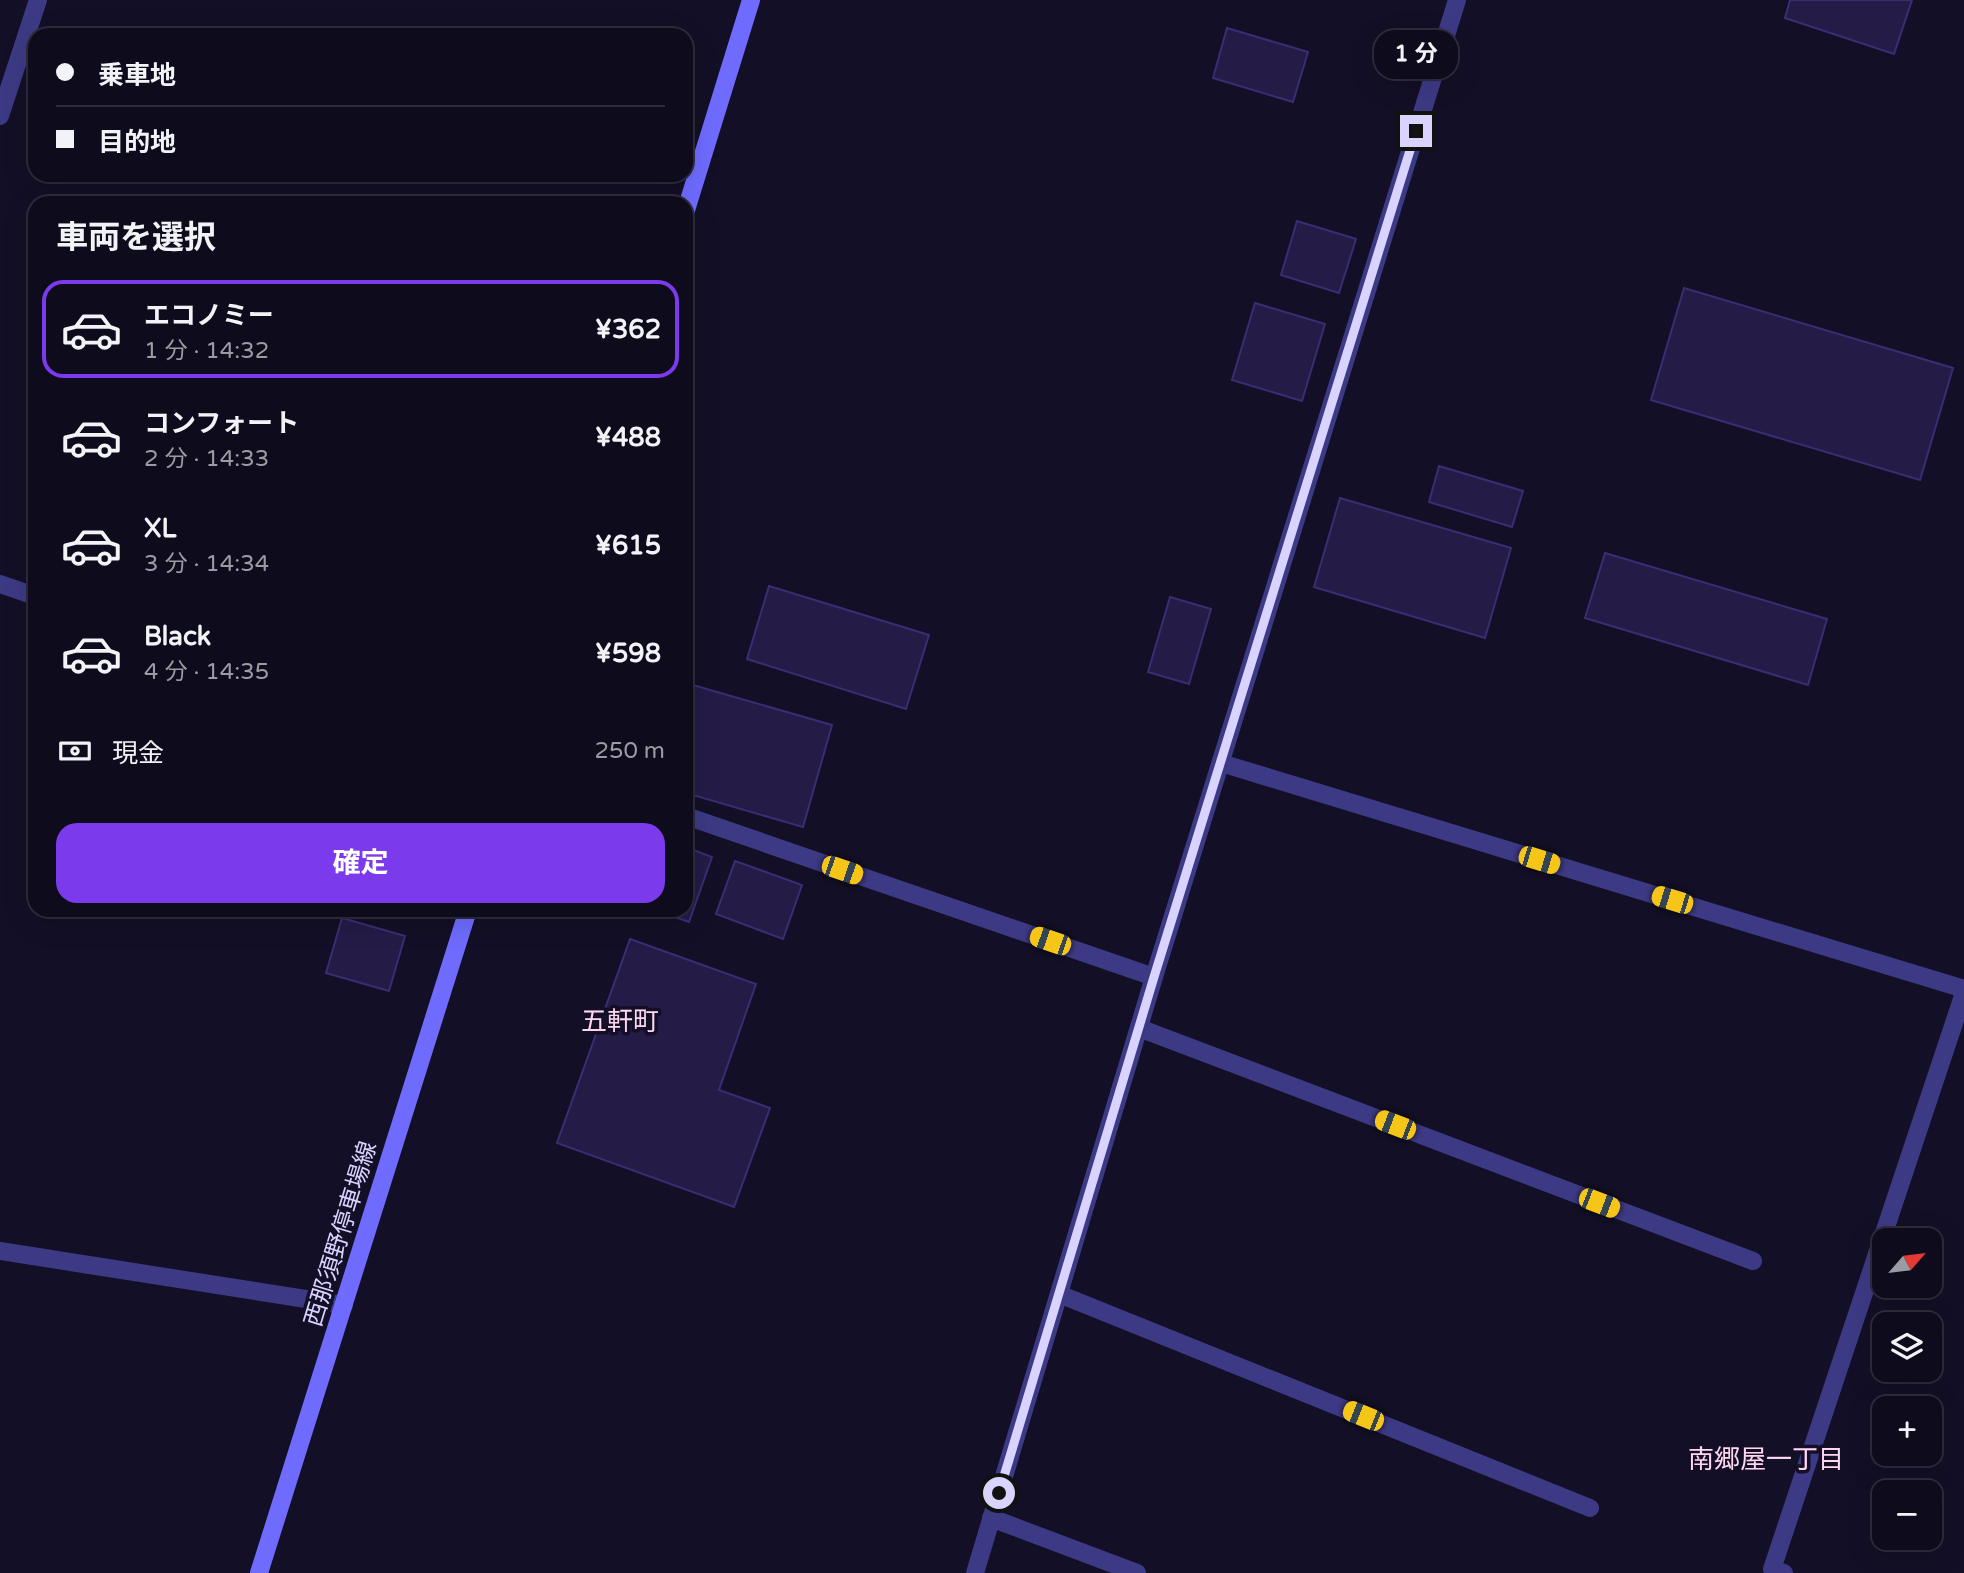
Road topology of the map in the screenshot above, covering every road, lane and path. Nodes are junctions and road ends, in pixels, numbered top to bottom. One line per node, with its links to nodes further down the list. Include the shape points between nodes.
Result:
1 (38, 0): 4 (street)
2 (751, 0): 7 (main road)
3 (1457, 0): 10 (street)
4 (29, 28)
5 (28, 31): 6 (street)
6 (0, 116)
7 (690, 196)
8 (0, 584): 9 (street)
9 (28, 594)
10 (1221, 763): 13 (street); 14 (street)
11 (693, 818): 13 (street)
12 (466, 917): 19 (main road, 西那須野停車場線)
13 (1154, 977): 15 (street)
14 (1964, 991): 25 (street, via 1772,1569)
15 (1139, 1028): 17 (street); 18 (street)
16 (0, 1251): 19 (street)
17 (1753, 1261)
18 (1059, 1294): 20 (street); 21 (street)
19 (344, 1306): 22 (main road, 西那須野停車場線)
20 (1590, 1508)
21 (991, 1518): 23 (street); 24 (street)
22 (259, 1573)
23 (975, 1573)
24 (1138, 1573)
25 (1784, 1573)

